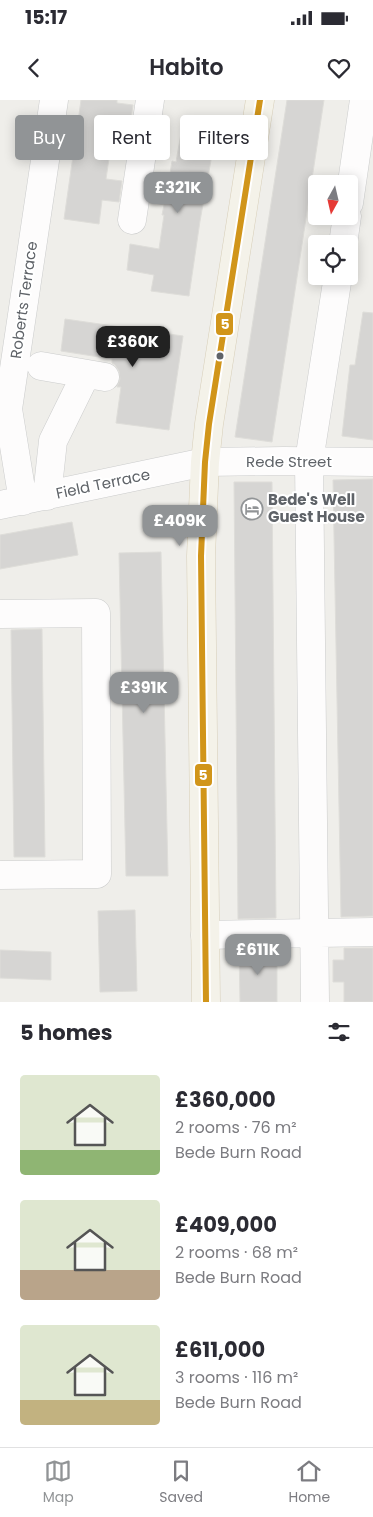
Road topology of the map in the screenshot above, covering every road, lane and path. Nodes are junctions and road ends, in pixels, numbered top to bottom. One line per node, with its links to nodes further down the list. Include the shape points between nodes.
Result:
1 (54, 100): 9 (street, Roberts Terrace)
2 (150, 100): 6 (street)
3 (260, 100): 10 (main road)
4 (364, 100): 5 (street)
5 (353, 175)
6 (132, 220)
7 (337, 285): 11 (street)
8 (41, 366): 13 (street, via 96,376 53,441)
9 (4, 410): 13 (street, Roberts Terrace)
10 (205, 462): 11 (street, Rede Street); 13 (street, Field Terrace); 18 (main road, via 201,556)
11 (309, 462): 12 (street, Rede Street); 17 (street)
12 (373, 462)
13 (23, 501)
14 (0, 614): 15 (street, via 96,613 97,874)
15 (0, 875)
16 (373, 932): 17 (street)
17 (314, 933): 18 (street); 20 (street)
18 (205, 935): 19 (main road)
19 (206, 1002)
20 (315, 1002)

